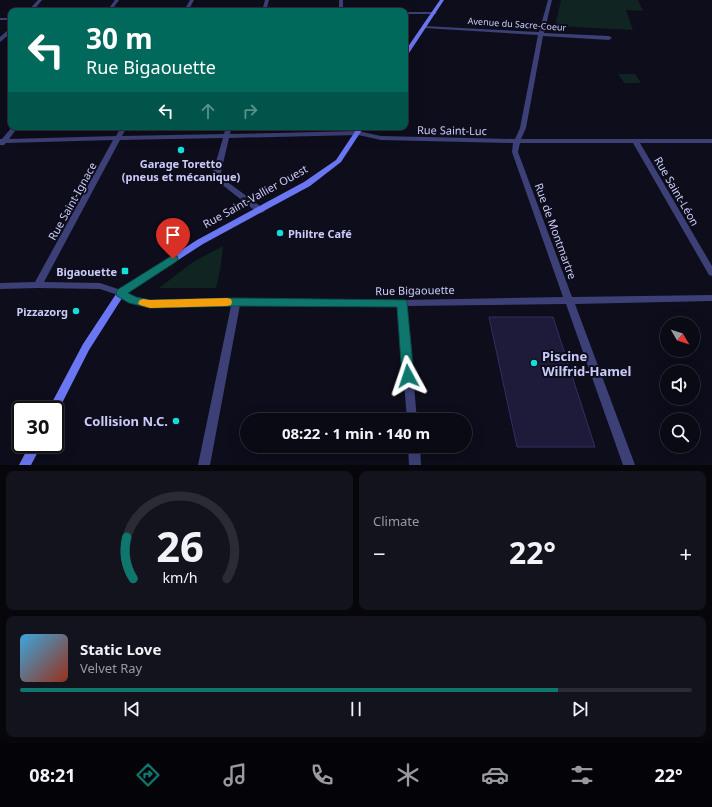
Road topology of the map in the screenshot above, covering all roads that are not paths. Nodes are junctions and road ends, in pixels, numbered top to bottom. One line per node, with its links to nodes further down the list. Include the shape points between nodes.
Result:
1 (40, 0): 4 (street)
2 (442, 0): 6 (street)
3 (550, 0): 9 (street, Rue de Montmartre)
4 (33, 8)
5 (408, 13): 6 (street)
6 (435, 13): 7 (street)
7 (424, 27): 9 (street, Avenue du Sacre-Coeur); 12 (street)
8 (8, 33): 11 (street)
9 (541, 34): 10 (street, Avenue du Sacre-Coeur); 19 (street, Rue de Montmartre, via 523,128)
10 (609, 38)
11 (0, 40)
12 (408, 51)
13 (12, 130): 22 (street)
14 (122, 130): 18 (street, Rue Saint-Ignace)
15 (228, 130): 17 (street)
16 (360, 130): 17 (street, Rue Saint-Luc); 19 (street, Rue Saint-Luc, via 381,138); 23 (street, Rue Saint-Vallier Ouest, via 339,161 307,184)
17 (227, 135): 18 (street, Rue Saint-Luc); 23 (street, via 217,172 219,180)
18 (118, 138): 22 (street, Rue Saint-Luc); 25 (street, Rue Saint-Ignace)
19 (517, 141): 21 (street, Rue Saint-Luc); 29 (street, Rue de Montmartre, via 515,152)
20 (712, 141): 21 (street, Rue Saint-Luc)
21 (636, 142): 24 (street, Rue Saint-Léon)
22 (1, 143)
23 (260, 211): 27 (street, Rue Saint-Vallier Ouest, via 200,242)
24 (712, 273)
25 (38, 285): 26 (street, Rue Bigaouette); 27 (street, Rue Bigaouette, via 100,286)
26 (0, 286)
27 (121, 293): 30 (street, Rue Bigaouette, via 133,301 150,304); 32 (street, Rue Saint-Vallier Ouest, via 86,347)
28 (712, 298): 29 (street, Rue Bigaouette)
29 (568, 300): 31 (street, Rue Bigaouette); 39 (street, Rue de Montmartre)
30 (236, 302): 31 (street, Rue Bigaouette); 37 (street)
31 (402, 303): 33 (street)
32 (58, 401)
33 (411, 413)
34 (31, 453): 36 (street)
35 (414, 453): 38 (street)
36 (25, 465)
37 (204, 465)
38 (415, 465)
39 (629, 465)

